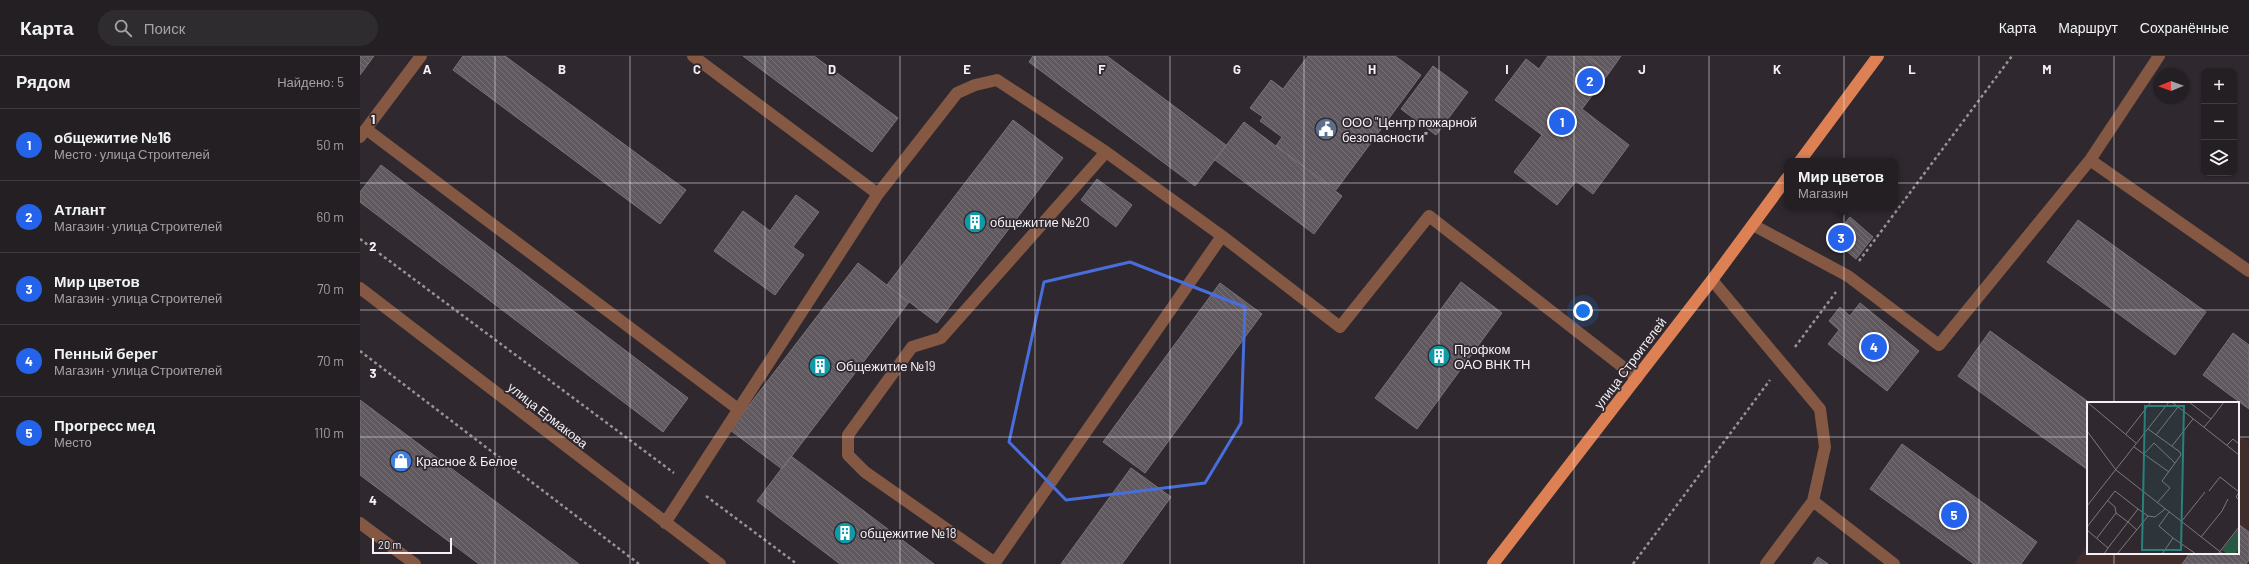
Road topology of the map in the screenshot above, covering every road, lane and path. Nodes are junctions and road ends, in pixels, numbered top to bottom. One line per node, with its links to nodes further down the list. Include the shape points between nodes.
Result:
1 (421, 56): 6 (street)
2 (693, 56): 11 (street)
3 (2012, 56): 12 (path)
4 (2159, 56): 9 (street)
5 (1872, 58): 8 (main road)
6 (363, 133): 24 (street)
7 (1106, 152): 11 (street, via 997,80 975,84 957,93); 15 (street); 33 (street, via 941,338 912,347 848,435 848,455 865,472)
8 (1802, 158)
9 (2090, 160): 17 (street); 18 (street, via 1939,345)
10 (1784, 182): 14 (main road, улица Строителей)
11 (878, 194): 24 (street)
12 (1898, 209)
13 (1897, 210): 18 (path)
14 (1753, 224): 18 (street); 19 (main road, улица Строителей)
15 (1222, 236): 23 (street, via 1340,327 1429,216); 33 (street)
16 (360, 239): 25 (path)
17 (2249, 271)
18 (1848, 276): 22 (path)
19 (1712, 280): 22 (street); 23 (main road, улица Строителей)
20 (360, 288): 28 (street, улица Ермакова)
21 (360, 351): 30 (path)
22 (1782, 364): 26 (street, via 1820,409 1825,447); 35 (path)
23 (1637, 378): 34 (main road, улица Строителей)
24 (738, 409): 25 (street)
25 (690, 484): 28 (street); 32 (path)
26 (1813, 501): 36 (street); 37 (street)
27 (360, 523): 29 (street)
28 (665, 523): 31 (street, улица Ермакова)
29 (415, 564)
30 (639, 564)
31 (720, 564)
32 (797, 564)
33 (995, 564)
34 (1493, 564)
35 (1633, 564)
36 (1766, 564)
37 (1894, 564)

